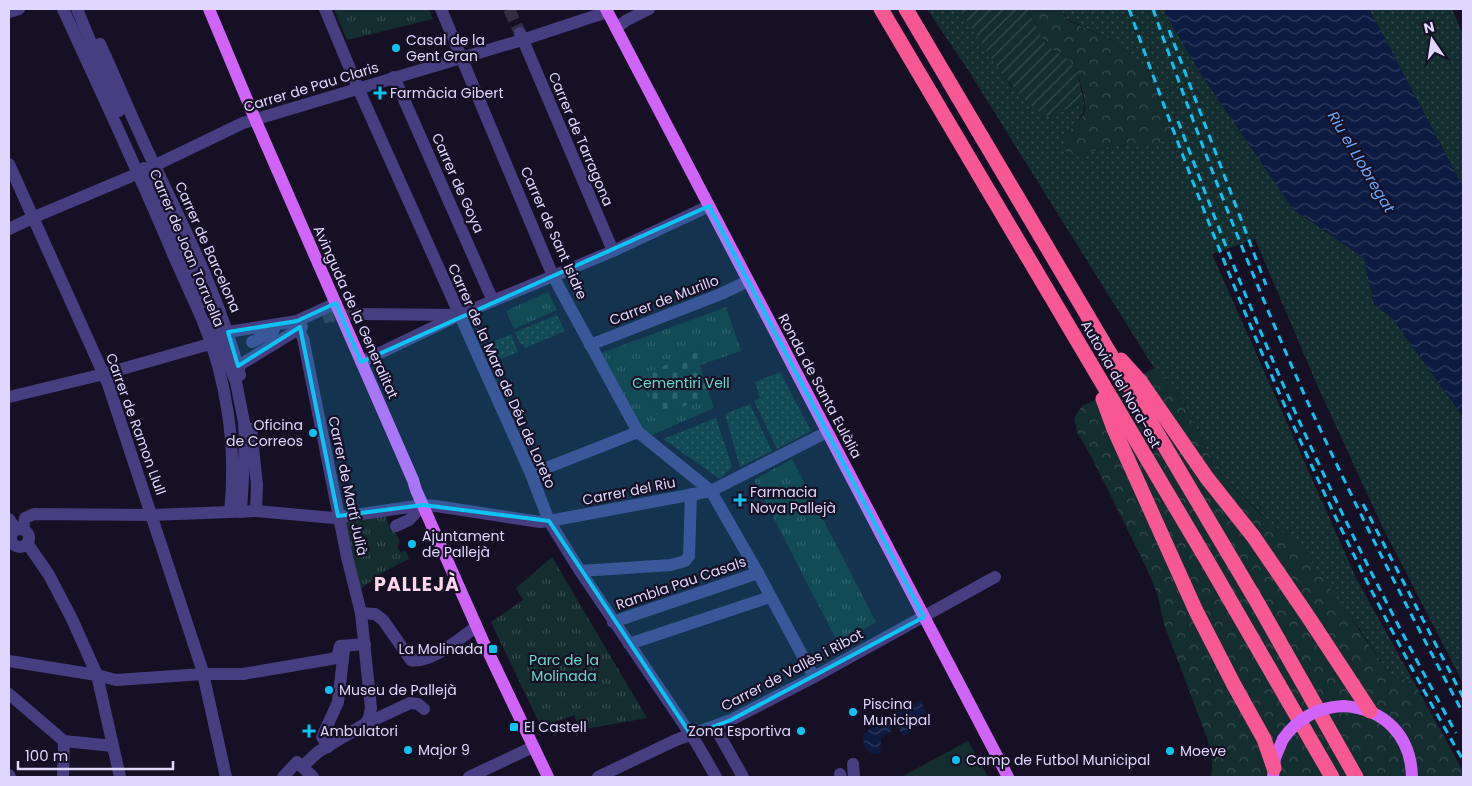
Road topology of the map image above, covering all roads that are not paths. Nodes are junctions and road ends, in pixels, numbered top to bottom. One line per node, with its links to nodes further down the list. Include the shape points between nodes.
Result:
1 (19, 9): 12 (street)
2 (63, 9): 17 (street, Carrer de Joan Torruella)
3 (77, 9): 17 (street)
4 (84, 9): 21 (street, Carrer de Barcelona)
5 (209, 9): 19 (main road, Avinguda de la Generalitat)
6 (325, 9): 18 (street, Carrer de la Mare de Déu de Loreto)
7 (441, 9): 15 (street, Carrer de Sant Isidre)
8 (649, 9): 13 (street)
9 (881, 9): 44 (highway, Autovia del Nord-est)
10 (906, 9): 38 (highway, Autovia del Nord-est)
11 (607, 10): 13 (main road, Ronda de Santa Eulàlia); 14 (street, Carrer de Pau Claris)
12 (9, 12)
13 (616, 28): 22 (main road, Ronda de Santa Eulàlia)
14 (521, 36): 15 (street, Carrer de Pau Claris); 25 (street, Carrer de Tarragona)
15 (462, 57): 16 (street, Carrer de Pau Claris); 26 (street, Carrer de Sant Isidre)
16 (394, 77): 18 (street, Carrer de Pau Claris); 28 (street, Carrer de Goya)
17 (104, 82): 21 (street, Carrer de Joan Torruella)
18 (358, 88): 19 (street, Carrer de Pau Claris); 32 (street, Carrer de la Mare de Déu de Loreto)
19 (255, 119): 21 (street, Carrer de Pau Claris); 29 (main road, Avinguda de la Generalitat)
20 (9, 164): 23 (street, Carrer de Ramon Llull)
21 (146, 169): 23 (street, Carrer de Pau Claris); 36 (street, Carrer de Barcelona, via 195,249); 39 (street, Carrer de Joan Torruella); 41 (street)
22 (709, 206): 25 (street); 27 (main road, Ronda de Santa Eulàlia)
23 (32, 218): 24 (street, Carrer de Pau Claris); 45 (street, Carrer de Ramon Llull)
24 (9, 229)
25 (613, 251): 26 (street)
26 (553, 276): 28 (street); 40 (street, Carrer de Sant Isidre)
27 (748, 281): 40 (street, Carrer de Murillo); 48 (main road, Ronda de Santa Eulàlia)
28 (493, 301): 32 (street)
29 (336, 304): 34 (street, via 297,321); 42 (main road, Avinguda de la Generalitat)
30 (359, 314): 31 (street)
31 (422, 314): 32 (street); 37 (street, via 426,320)
32 (459, 315): 37 (street); 49 (street, Carrer de la Mare de Déu de Loreto)
33 (322, 318): 35 (street)
34 (275, 325): 36 (street); 41 (street, via 273,332)
35 (295, 330): 43 (street); 56 (street, Carrer de Martí Julià, via 303,338)
36 (228, 332): 41 (street, Carrer de Barcelona)
37 (425, 332): 42 (street)
38 (1101, 338): 78 (highway, via 1140,381 1207,478 1253,536); 100 (highway, Autovia del Nord-est)
39 (210, 344): 45 (street); 54 (street, Carrer de Joan Torruella, via 227,406)
40 (590, 345): 47 (street, Carrer de Sant Isidre)
41 (238, 349): 43 (street, Carrer de Barcelona); 54 (street, via 236,382 245,443)
42 (361, 362): 52 (main road, Avinguda de la Generalitat)
43 (238, 366): 53 (street, Carrer de Barcelona, via 254,449)
44 (1092, 367): 87 (highway, via 1114,429 1181,578 1264,739); 99 (highway, Autovia del Nord-est)
45 (104, 374): 46 (street); 55 (street, Carrer de Ramon Llull)
46 (9, 396)
47 (638, 432): 49 (street); 50 (street, Carrer de Sant Isidre)
48 (827, 432): 50 (street, Carrer del Riu); 66 (main road, Ronda de Santa Eulàlia)
49 (531, 474): 57 (street, Carrer de la Mare de Déu de Loreto)
50 (711, 491): 51 (street, Carrer del Riu); 62 (street)
51 (691, 494): 57 (street, Carrer del Riu); 61 (street, via 689,556 684,561 671,565)
52 (423, 505): 56 (street, Carrer del Riu); 57 (street, Carrer del Riu); 59 (street); 68 (main road, Avinguda de la Generalitat)
53 (256, 511): 54 (street, Carrer del Riu); 56 (street, Carrer del Riu)
54 (236, 512): 55 (street, Carrer del Riu)
55 (152, 515): 58 (street, Carrer del Riu, via 34,514); 73 (street, Carrer de Ramon Llull)
56 (338, 516): 65 (street, Carrer de Martí Julià)
57 (549, 521): 61 (street, Carrer de la Mare de Déu de Loreto)
58 (16, 526): 60 (street, via 29,535)
59 (402, 526)
60 (17, 546): 74 (street, via 49,575)
61 (580, 571): 67 (street, Carrer de la Mare de Déu de Loreto)
62 (758, 573): 64 (street); 67 (street, Rambla Pau Casals)
63 (994, 577): 66 (street, Carrer de Vallès i Ribot)
64 (770, 596): 70 (street); 75 (street)
65 (361, 613): 68 (street, via 375,614 383,620 405,653 417,661 436,654); 69 (street, Carrer de Martí Julià)
66 (924, 617): 75 (street, Carrer de Vallès i Ribot); 98 (main road, Ronda de Santa Eulàlia)
67 (613, 622): 70 (street, Carrer de la Mare de Déu de Loreto)
68 (476, 626): 85 (main road, Avinguda de la Generalitat)
69 (365, 644): 71 (street); 79 (street, Carrer de Martí Julià, via 371,708)
70 (629, 644): 81 (street, Carrer de la Mare de Déu de Loreto)
71 (344, 646): 73 (street, via 340,646 337,658 242,674); 84 (street, via 338,702 322,737)
72 (9, 661): 74 (street)
73 (203, 674): 74 (street, via 116,680); 90 (street, Carrer de Ramon Llull)
74 (97, 675): 83 (street)
75 (814, 677): 80 (street, Carrer de Vallès i Ribot)
76 (9, 694): 82 (street)
77 (424, 709): 79 (street, via 410,703)
78 (1370, 711): 87 (main road, bridge, via 1344,706 1310,714 1283,739 1275,758); 101 (main road, via 1390,724 1403,741 1409,753)
79 (365, 724): 84 (street)
80 (715, 727): 81 (street, Carrer de Vallès i Ribot); 97 (street)
81 (691, 735): 95 (street, Carrer de Vallès i Ribot); 96 (street, Carrer de la Mare de Déu de Loreto)
82 (64, 741): 83 (street); 88 (street)
83 (113, 746): 89 (street)
84 (328, 747): 86 (street)
85 (533, 747): 93 (street); 94 (main road, Avinguda de la Generalitat)
86 (303, 766): 91 (street, via 297,762); 92 (street)
87 (1274, 773)
88 (63, 777)
89 (120, 777)
90 (226, 777)
91 (283, 777)
92 (313, 777)
93 (468, 777)
94 (548, 777)
95 (598, 777)
96 (716, 777)
97 (743, 777)
98 (1008, 777)
99 (1332, 777)
100 (1356, 777)
101 (1412, 777)

